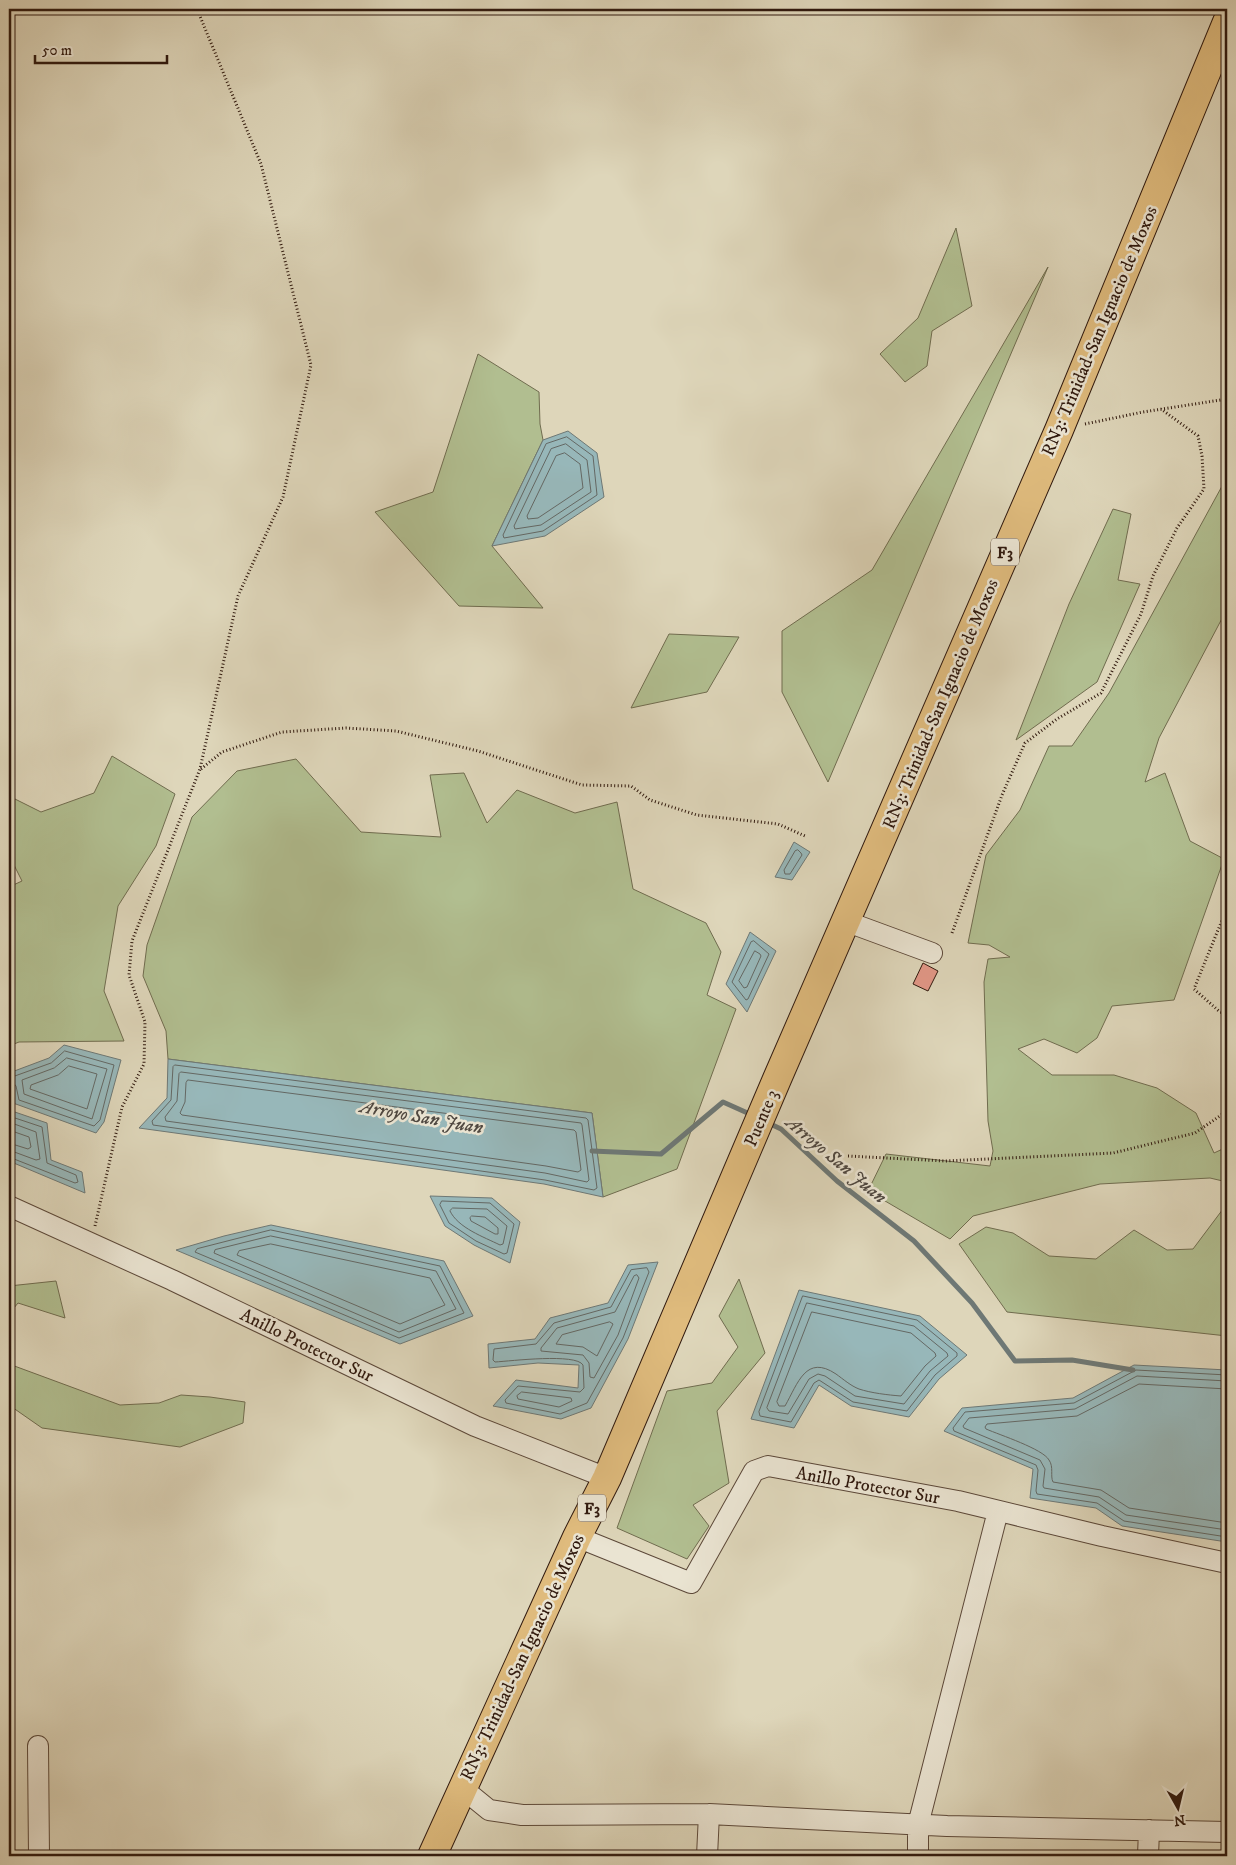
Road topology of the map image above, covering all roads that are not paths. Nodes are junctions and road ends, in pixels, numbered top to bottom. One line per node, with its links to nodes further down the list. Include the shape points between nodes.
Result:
1 (1227, 22): 2 (highway, RN3: Trinidad-San Ignacio de Moxos / F3, via 1059,430)
2 (845, 921): 3 (street); 4 (highway, RN3: Trinidad-San Ignacio de Moxos / F3)
3 (932, 953)
4 (777, 1079): 5 (highway, Puente 3 / F3)
5 (745, 1156): 7 (highway, RN3: Trinidad-San Ignacio de Moxos / F3)
6 (9, 1206): 7 (street, Anillo Protector Sur, via 172,1280 475,1426)
7 (607, 1478): 9 (highway, RN3: Trinidad-San Ignacio de Moxos / F3)
8 (998, 1511): 9 (street, Anillo Protector Sur, via 768,1466 754,1471 691,1583); 10 (street, Anillo Protector Sur); 14 (street)
9 (577, 1537): 12 (highway, RN3: Trinidad-San Ignacio de Moxos / F3)
10 (1227, 1563)
11 (38, 1746): 17 (street)
12 (462, 1788): 13 (street, via 489,1810 522,1815); 18 (highway, RN3: Trinidad-San Ignacio de Moxos / F3)
13 (709, 1814): 14 (street); 19 (street)
14 (918, 1825): 15 (street); 20 (street)
15 (1149, 1830): 16 (street); 21 (street)
16 (1227, 1832)
17 (39, 1856)
18 (432, 1856)
19 (707, 1856)
20 (918, 1856)
21 (1148, 1856)

